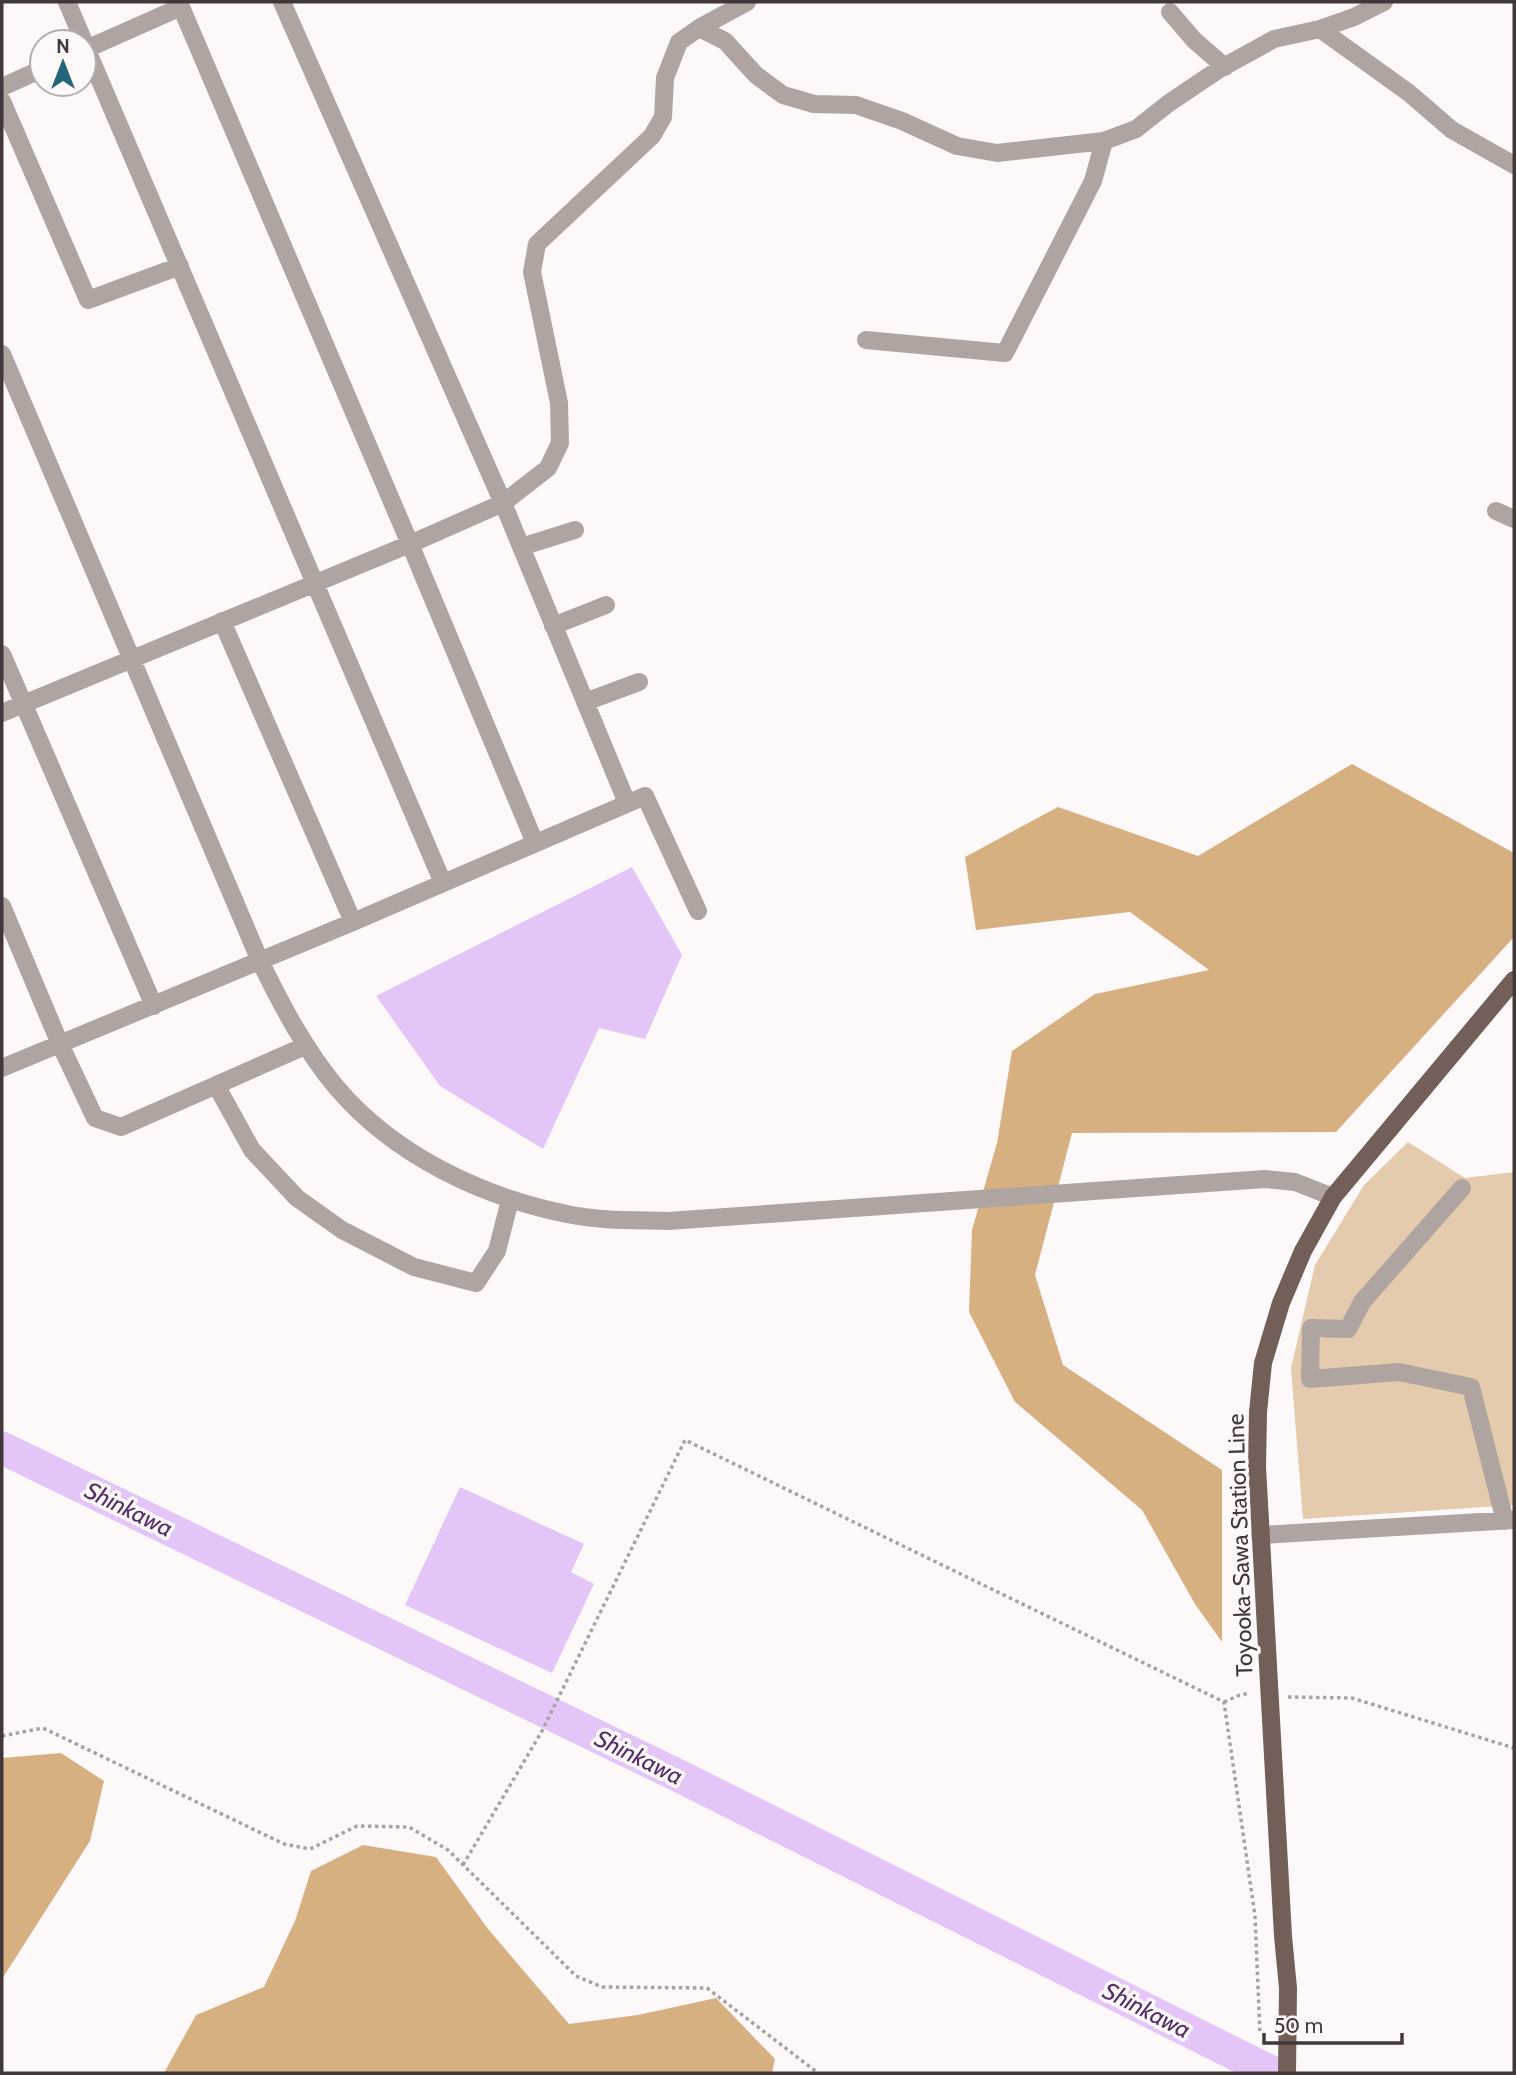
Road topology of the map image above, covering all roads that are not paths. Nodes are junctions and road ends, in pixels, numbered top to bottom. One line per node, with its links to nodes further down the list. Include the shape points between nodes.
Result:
1 (67, 2): 7 (street)
2 (282, 2): 21 (street)
3 (747, 2): 8 (street)
4 (1384, 2): 9 (street)
5 (184, 3): 10 (street); 25 (street)
6 (1170, 12): 11 (street)
7 (78, 28)
8 (699, 28): 16 (street, via 725,41 755,75 783,95 814,104 856,105 957,146 997,153); 21 (street, via 679,42 665,78 663,117 652,135 537,244 532,272 559,403 561,443 548,468)
9 (1320, 29): 11 (street, via 1273,39); 17 (street, via 1409,93 1451,130)
10 (98, 40)
11 (1224, 66): 16 (street, via 1136,129)
12 (28, 75): 14 (street)
13 (98, 76): 18 (street)
14 (2, 87)
15 (2, 101): 18 (street, via 88,300)
16 (1104, 141): 19 (street, via 1093,181 1005,353)
17 (1514, 165)
18 (180, 266): 27 (street)
19 (866, 340)
20 (2, 354): 32 (street)
21 (503, 503): 25 (street); 26 (street)
22 (1496, 511): 23 (street)
23 (1514, 519)
24 (575, 530): 26 (street)
25 (411, 544): 27 (street); 38 (street)
26 (521, 547): 30 (street)
27 (315, 583): 29 (street); 39 (street)
28 (606, 605): 30 (street)
29 (222, 621): 32 (street); 42 (street)
30 (553, 626): 34 (street)
31 (2, 654): 35 (street)
32 (132, 659): 35 (street); 43 (street)
33 (639, 682): 34 (street)
34 (585, 702): 37 (street)
35 (24, 704): 36 (street); 45 (street)
36 (2, 713)
37 (627, 803): 38 (street); 41 (street, via 645,796)
38 (535, 844): 39 (street)
39 (443, 883): 42 (street)
40 (2, 906): 46 (street)
41 (698, 911)
42 (353, 922): 43 (street)
43 (260, 961): 45 (street); 47 (street)
44 (1514, 980): 51 (main road, Toyooka-Sawa Station Line)
45 (154, 1006): 46 (street)
46 (60, 1044): 48 (street); 49 (street, via 95,1118 121,1127)
47 (305, 1046): 49 (street); 52 (street, via 374,1125 463,1181)
48 (2, 1069)
49 (216, 1085): 52 (street, via 252,1150 297,1198 342,1230 414,1267 476,1283 497,1251)
50 (1462, 1188): 53 (street, via 1362,1302 1348,1329 1311,1328 1310,1379 1399,1372 1471,1387)
51 (1333, 1197): 52 (street, via 1295,1182 1265,1179 668,1221 568,1214); 54 (main road, Toyooka-Sawa Station Line, via 1298,1261 1263,1363 1257,1454)
52 (510, 1200)
53 (1509, 1521): 54 (street)
54 (1260, 1535): 55 (main road, Toyooka-Sawa Station Line, via 1288,1988)
55 (1288, 2068)

